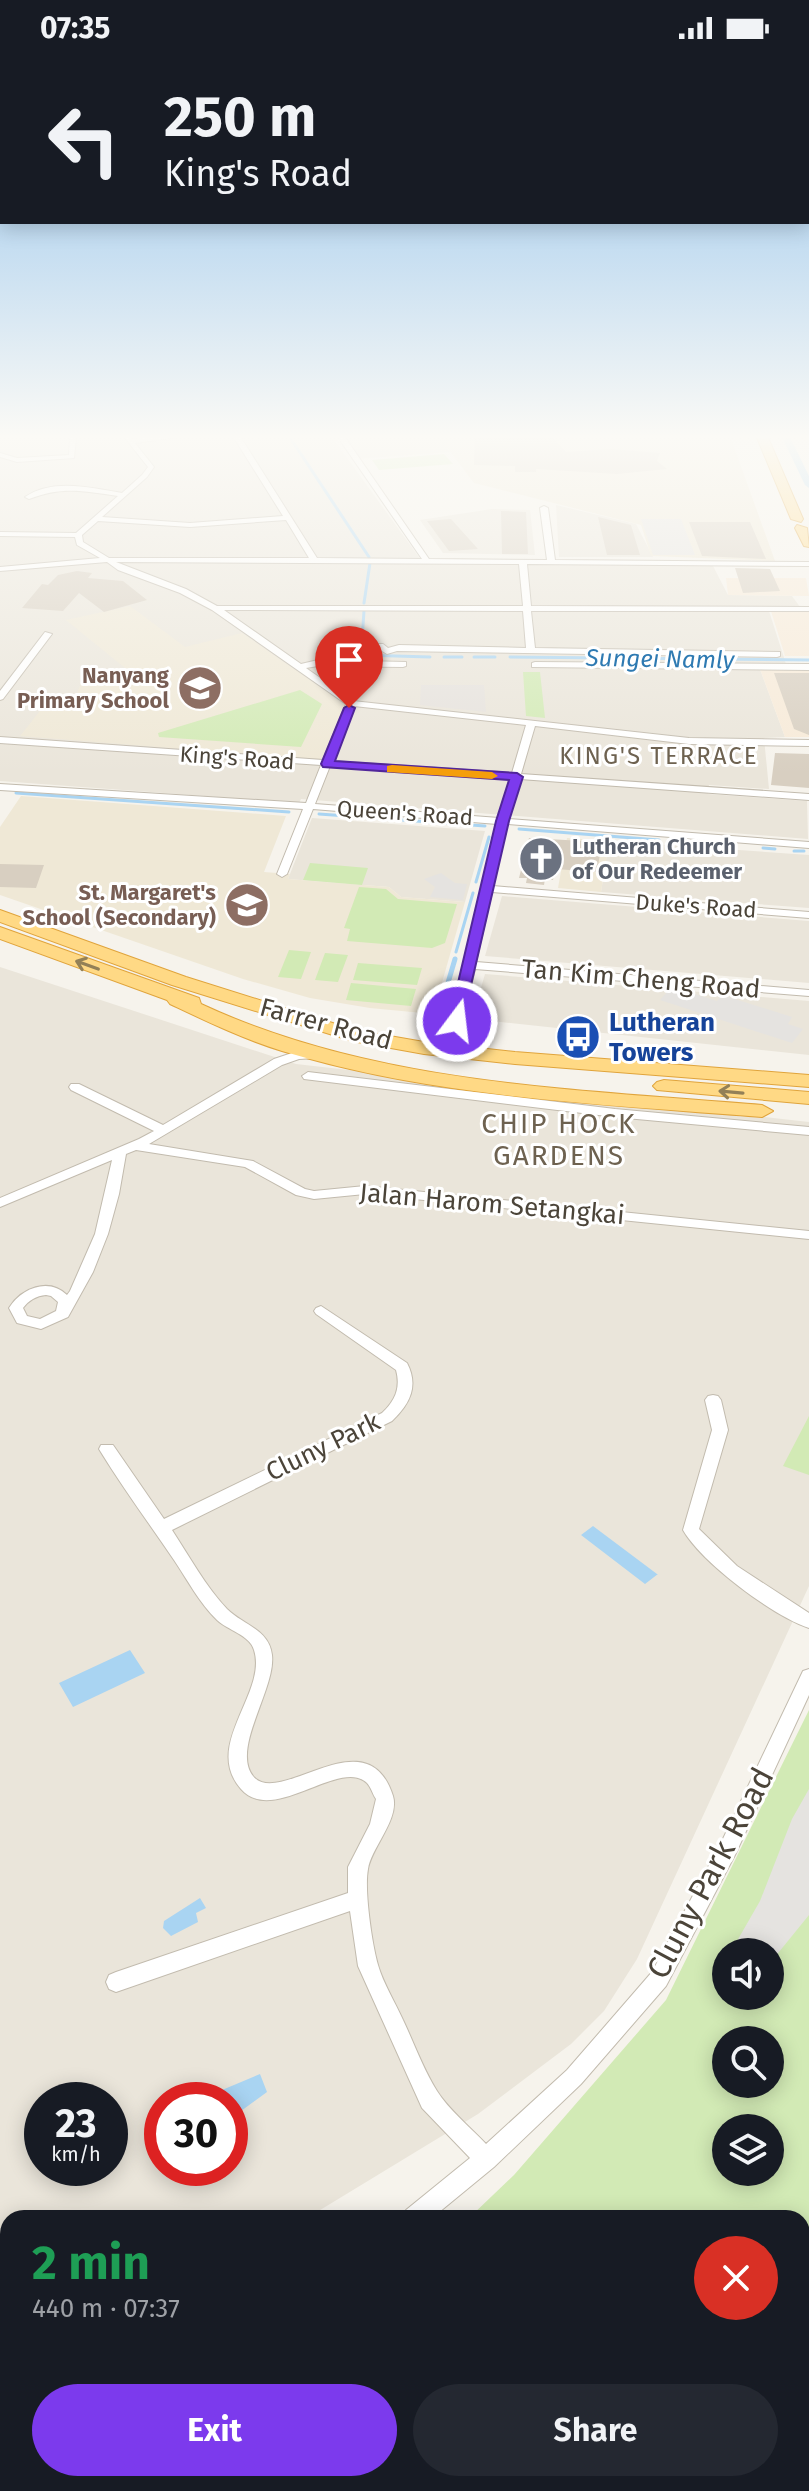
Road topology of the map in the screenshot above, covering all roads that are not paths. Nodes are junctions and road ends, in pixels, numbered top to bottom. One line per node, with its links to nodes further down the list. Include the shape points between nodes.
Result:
1 (86, 547): 5 (street)
2 (306, 547): 6 (street)
3 (417, 547): 7 (street)
4 (549, 547): 9 (street)
5 (108, 560): 6 (street); 11 (street); 13 (street)
6 (315, 561): 7 (street)
7 (427, 561): 8 (street)
8 (523, 562): 9 (street); 12 (street)
9 (551, 562): 10 (street)
10 (809, 564)
11 (0, 569)
12 (525, 607): 13 (street); 14 (street); 17 (street)
13 (215, 608): 21 (street)
14 (809, 609)
15 (48, 634): 23 (street)
16 (398, 649): 17 (street)
17 (531, 652): 18 (street)
18 (777, 654)
19 (403, 664): 21 (street)
20 (535, 665): 22 (street)
21 (298, 667): 24 (street)
22 (809, 667)
23 (0, 697)
24 (351, 703): 25 (street); 28 (street)
25 (531, 723): 27 (street, via 689,741); 29 (street)
26 (0, 740): 28 (street, King's Road)
27 (809, 743)
28 (328, 764): 29 (street, King's Road); 32 (street)
29 (517, 777): 31 (street, King's Road); 33 (street)
30 (0, 787): 32 (street, Queen's Road)
31 (809, 797)
32 (309, 806): 33 (street, Queen's Road); 35 (street)
33 (503, 821): 34 (street, Queen's Road); 36 (street)
34 (809, 845)
35 (282, 874)
36 (488, 889): 37 (street, Duke's Road); 40 (street)
37 (809, 915)
38 (0, 916): 45 (highway, Farrer Road, via 352,1035)
39 (0, 933): 41 (highway, Farrer Road, one-way to 39)
40 (472, 965): 42 (street, Tan Kim Cheng Road); 43 (street)
41 (161, 992): 44 (highway); 53 (highway, Farrer Road, one-way to 41, via 513,1071 368,1051)
42 (809, 993)
43 (457, 1021): 45 (street); 46 (street)
44 (248, 1030): 47 (highway); 49 (street, via 271,1051)
45 (425, 1041): 46 (highway); 51 (highway, Farrer Road, via 515,1058)
46 (480, 1041): 48 (highway)
47 (317, 1055): 49 (street, via 298,1055); 54 (highway, via 528,1092)
48 (809, 1069)
49 (260, 1072): 55 (street)
50 (308, 1076): 56 (street, Farrer Road)
51 (809, 1081)
52 (75, 1087): 55 (street)
53 (809, 1098)
54 (809, 1115)
55 (164, 1131): 57 (street)
56 (809, 1131)
57 (135, 1146): 58 (street); 60 (street, Jalan Harom Setangkai, via 248,1164 314,1195 365,1190)
58 (120, 1153): 59 (street); 61 (street, via 115,1194)
59 (0, 1203)
60 (809, 1235)
61 (85, 1275): 62 (street, via 73,1285); 63 (street)
62 (46, 1290): 63 (street, via 62,1296); 63 (street, via 20,1300 16,1308 22,1320 49,1322)
63 (66, 1308)
64 (321, 1311): 67 (street, Cluny Park, via 402,1367 407,1385 399,1406 387,1417)
65 (713, 1400): 68 (street, via 720,1430 691,1530 738,1578)
66 (107, 1449): 67 (street)
67 (163, 1527): 70 (street, via 221,1615 263,1650 262,1674 239,1744 237,1764 249,1786 261,1792 281,1791 358,1769 379,1785 385,1799 379,1825 358,1867)
68 (809, 1621)
69 (809, 1676): 72 (street, Cluny Park Road, via 728,1849 659,1979 574,2077)
70 (358, 1899): 71 (street); 72 (street, via 368,1966 430,2100)
71 (116, 1982)
72 (486, 2159): 73 (street, Cluny Park Road)
73 (424, 2210)

